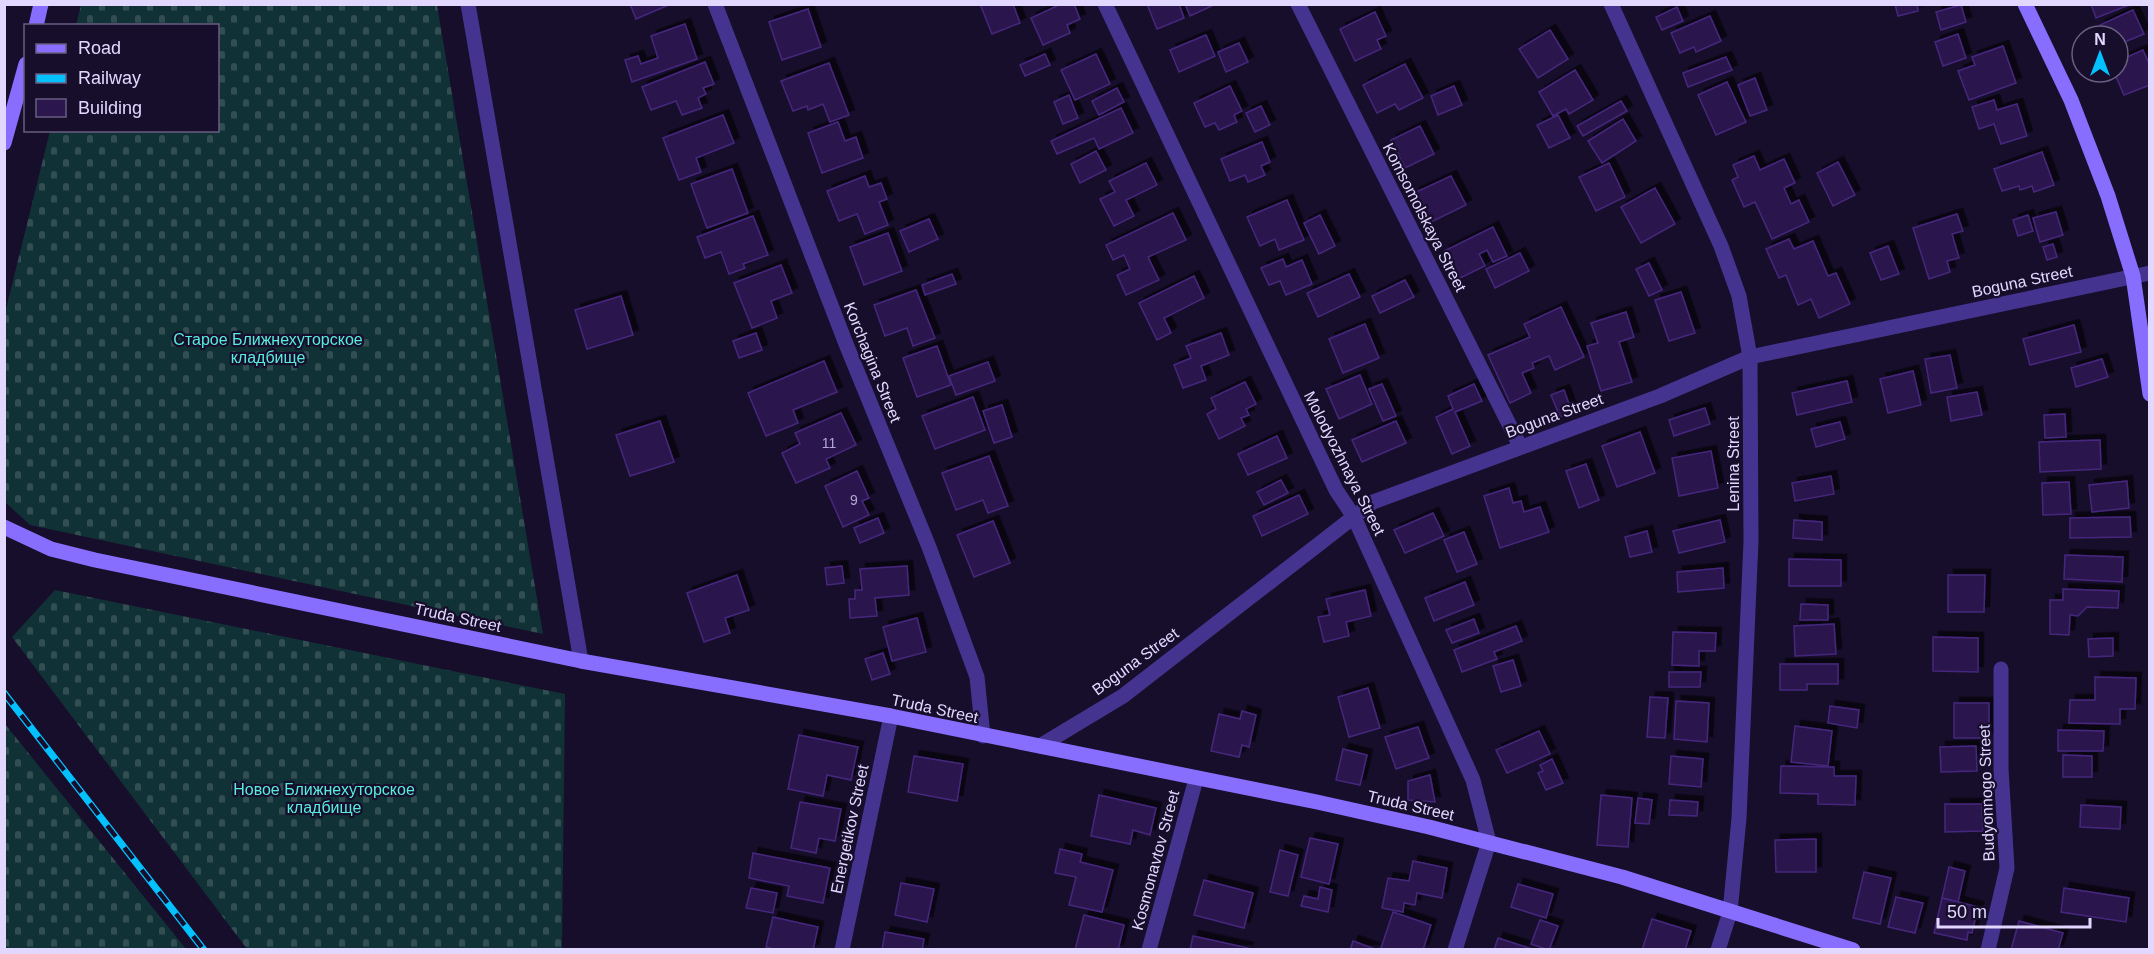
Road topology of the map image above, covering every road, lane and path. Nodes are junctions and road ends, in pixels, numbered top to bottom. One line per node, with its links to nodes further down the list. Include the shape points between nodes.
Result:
1 (41, 4): 8 (street)
2 (468, 4): 18 (street)
3 (715, 4): 21 (street, Korchagina Street, via 977,677)
4 (1105, 4): 16 (street, Molodyozhnaya Street, via 1336,490)
5 (1298, 4): 15 (street, Komsomolskaya Street)
6 (1611, 4): 13 (street, Lenina Street, via 1721,246 1739,296)
7 (2025, 4): 12 (street, via 2071,100 2108,196)
8 (36, 24)
9 (24, 71): 10 (street)
10 (4, 143)
11 (2150, 273): 12 (street, Boguna Street)
12 (2133, 276): 13 (street, Boguna Street); 14 (street)
13 (1750, 357): 15 (street, Boguna Street, via 1660,396); 25 (street, Lenina Street, via 1751,541 1739,818)
14 (2150, 394)
15 (1520, 447): 16 (street, Boguna Street, via 1373,502)
16 (1354, 517): 22 (street, Boguna Street, via 1123,696); 24 (street, Molodyozhnaya Street, via 1473,780)
17 (4, 526): 18 (street, Truda Street, via 51,549 95,560)
18 (581, 661): 20 (street, Truda Street)
19 (2001, 669): 31 (street, Budyonnogo Street, via 2001,769 2007,868)
20 (891, 716): 21 (street, Truda Street); 26 (street, Energetikov Street)
21 (983, 736): 22 (street, Truda Street)
22 (1040, 746): 23 (street, Truda Street)
23 (1196, 779): 24 (street, Truda Street); 27 (street, Kosmonavtov Street)
24 (1489, 842): 25 (street, Truda Street, via 1622,877); 28 (street)
25 (1730, 912): 29 (street, Lenina Street); 30 (street, Truda Street)
26 (842, 950)
27 (1149, 950)
28 (1455, 950)
29 (1718, 950)
30 (1853, 950)
31 (1988, 950)

